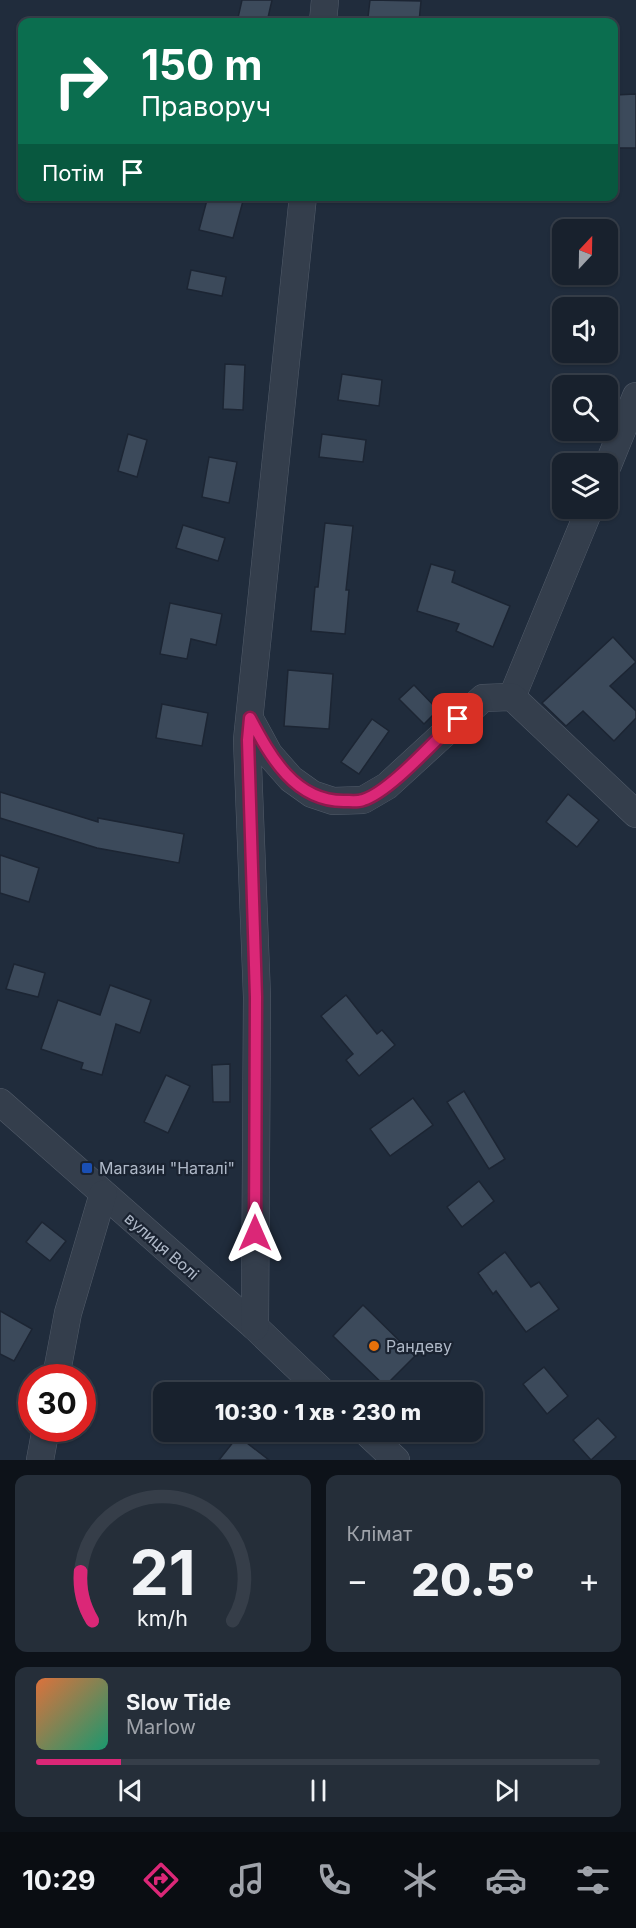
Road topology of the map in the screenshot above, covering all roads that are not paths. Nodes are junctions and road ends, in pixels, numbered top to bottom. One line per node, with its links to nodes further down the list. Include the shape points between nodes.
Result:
1 (325, 0): 2 (street)
2 (323, 18)
3 (302, 201): 8 (street)
4 (636, 396): 5 (street)
5 (613, 453)
6 (585, 519): 7 (street)
7 (512, 697): 8 (street, via 483,698 387,786 363,800 333,801 312,794 291,780 269,754); 9 (street)
8 (250, 718): 12 (street, via 256,997)
9 (636, 814)
10 (0, 1102): 11 (street, вулиця Волі)
11 (103, 1194): 12 (street, вулиця Волі); 13 (street, via 68,1312)
12 (255, 1327): 14 (street, вулиця Волі)
13 (58, 1364)
14 (313, 1382)
15 (43, 1442): 17 (street)
16 (377, 1442): 18 (street)
17 (40, 1460)
18 (396, 1460)

